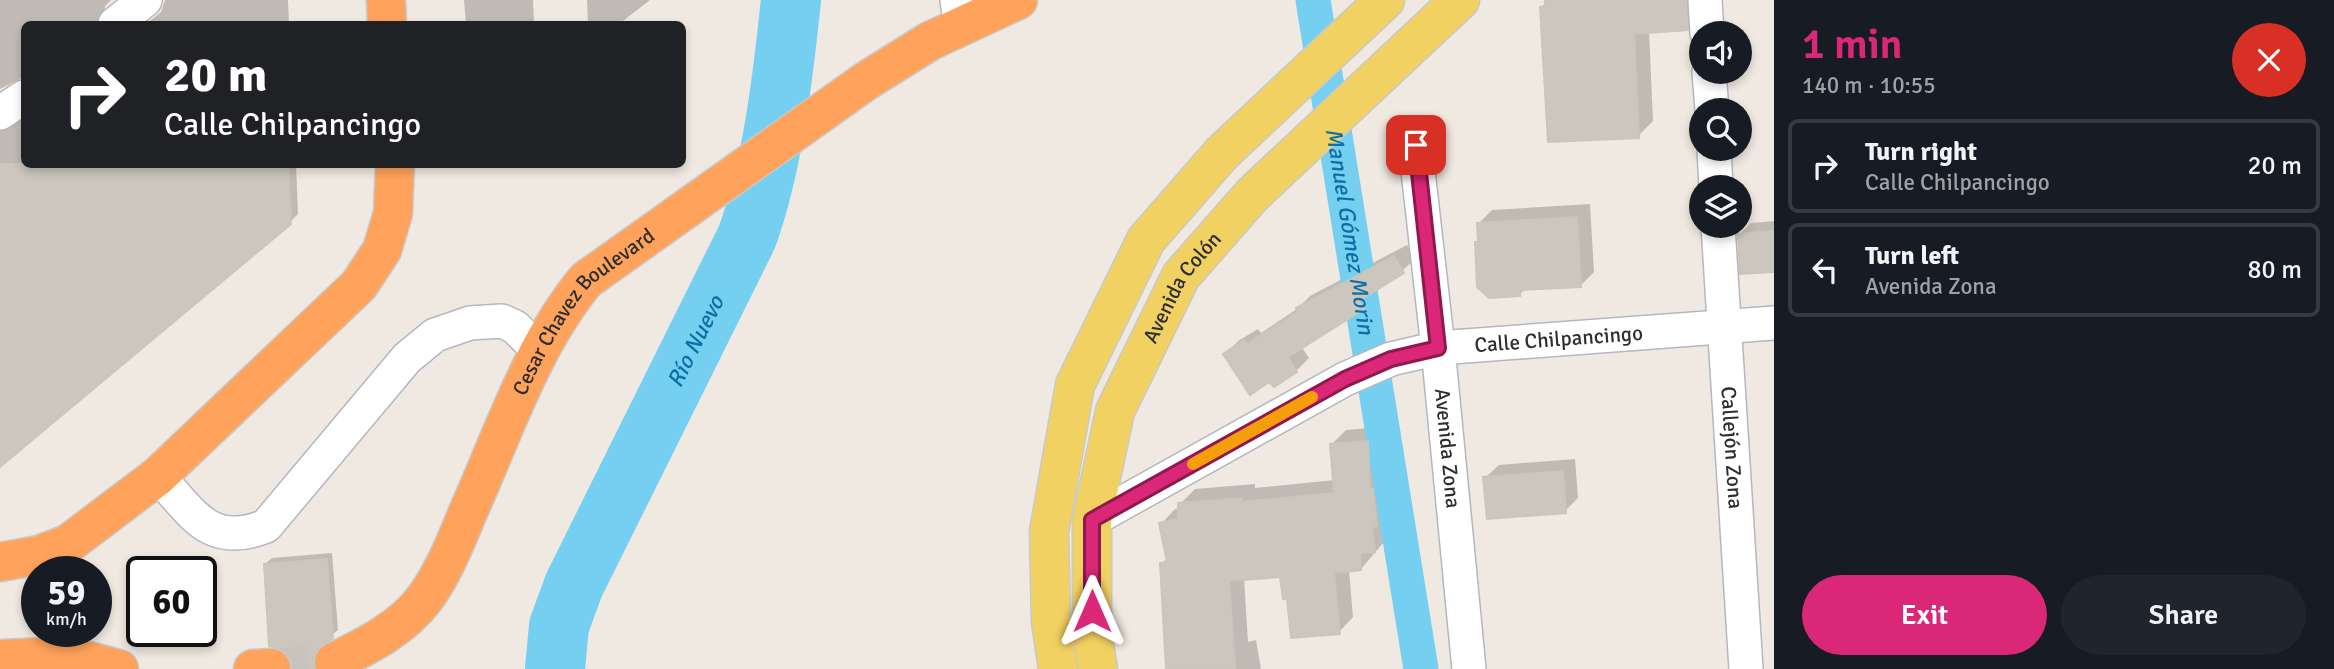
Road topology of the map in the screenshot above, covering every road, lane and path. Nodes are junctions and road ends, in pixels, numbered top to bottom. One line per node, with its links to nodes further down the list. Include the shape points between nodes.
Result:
1 (145, 0): 7 (street)
2 (386, 0): 8 (highway)
3 (1018, 0): 10 (highway, Cesar Chavez Boulevard)
4 (1385, 0): 26 (main road, via 1222,153 1146,240 1075,385 1049,532 1051,622)
5 (1460, 0): 21 (main road, Avenida Colón, via 1253,194 1181,276 1115,411)
6 (1705, 0): 9 (street)
7 (119, 21)
8 (387, 21)
9 (1706, 21)
10 (949, 23): 19 (highway, Cesar Chavez Boulevard, via 586,279 564,306)
11 (21, 99): 12 (street)
12 (0, 113)
13 (1416, 145): 18 (street, Avenida Zona)
14 (395, 168): 20 (highway, via 393,213 382,250 359,285)
15 (1719, 238): 17 (street, Callejón Zona)
16 (1774, 323): 17 (street, Calle Chilpancingo)
17 (1724, 327): 18 (street, Calle Chilpancingo); 29 (street, Callejón Zona)
18 (1438, 348): 21 (street, Calle Chilpancingo, via 1391,359 1345,379); 28 (street, Avenida Zona)
19 (539, 351): 20 (street, via 515,327 502,321 470,323 435,335 407,358 266,526 254,531 218,532 206,527); 24 (highway, Cesar Chavez Boulevard, via 447,561 425,599 399,625)
20 (158, 476): 22 (highway, via 68,544)
21 (1092, 520): 27 (main road, Avenida Colón, via 1092,634)
22 (0, 562)
23 (0, 659): 25 (highway, via 71,656)
24 (334, 662)
25 (119, 669)
26 (1058, 669)
27 (1098, 669)
28 (1469, 669)
29 (1746, 669)

